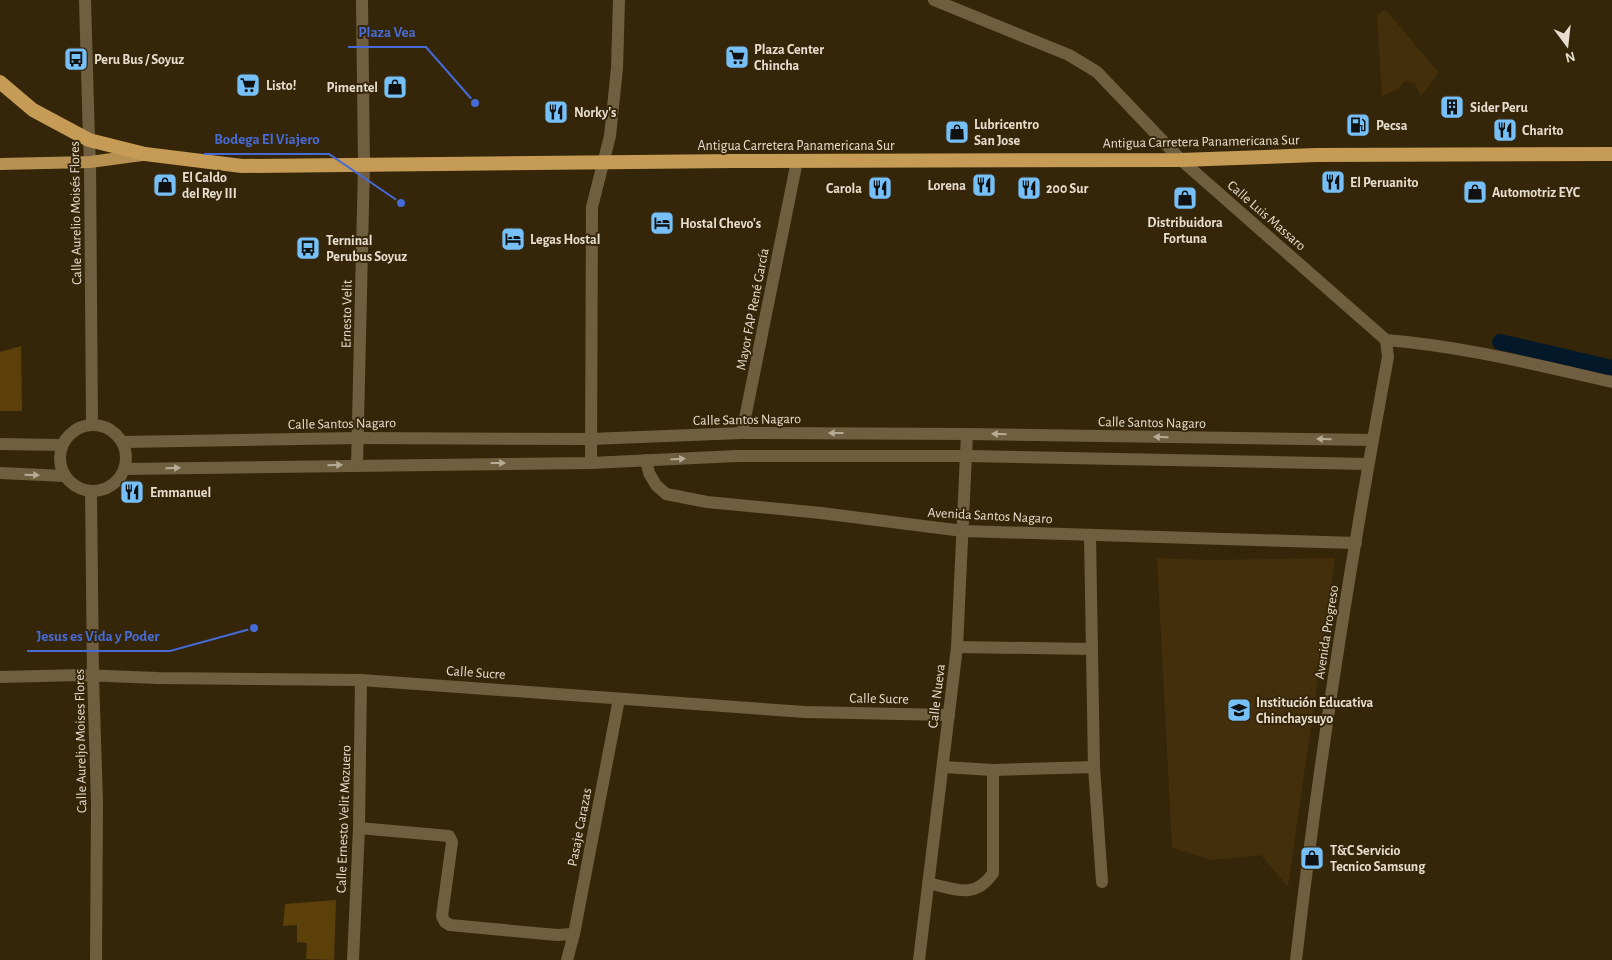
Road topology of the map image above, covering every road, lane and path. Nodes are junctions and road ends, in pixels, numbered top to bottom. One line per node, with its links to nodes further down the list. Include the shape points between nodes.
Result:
1 (85, 0): 6 (street, Calle Aurelio Moisés Flores)
2 (362, 0): 14 (street, Ernesto Velit)
3 (618, 0): 12 (street, via 617,68)
4 (934, 0): 9 (street, Calle Luis Massaro, via 1069,55 1097,72)
5 (0, 82): 6 (highway, Antigua Carretera Panamericana Sur, via 34,110)
6 (88, 140): 7 (highway, Antigua Carretera Panamericana Sur); 11 (street, Calle Aurelio Moisés Flores)
7 (145, 154): 11 (main road); 14 (highway, Antigua Carretera Panamericana Sur, via 242,166)
8 (1612, 154): 9 (highway, Antigua Carretera Panamericana Sur, via 1317,155)
9 (1181, 160): 10 (highway, Antigua Carretera Panamericana Sur); 15 (street, Calle Luis Massaro)
10 (797, 161): 12 (highway, Antigua Carretera Panamericana Sur); 18 (street, Mayor FAP René García)
11 (90, 162): 13 (main road); 17 (street, Calle Aurelio Moisés Flores)
12 (604, 163): 14 (highway, Antigua Carretera Panamericana Sur); 21 (street, via 592,207)
13 (0, 164)
14 (364, 165): 20 (street, Ernesto Velit)
15 (1386, 340): 16 (street, via 1427,343); 22 (street, Avenida Progreso, via 1388,357)
16 (1612, 382)
17 (92, 425): 23 (street, via 107,428); 25 (street, via 76,429)
18 (742, 433): 19 (street, Calle Santos Nagaro, one-way to 18); 21 (street, Calle Santos Nagaro)
19 (967, 434): 22 (street, Calle Santos Nagaro, one-way to 19); 26 (street, Calle Nueva)
20 (358, 438): 21 (street, Calle Santos Nagaro); 23 (street, Calle Santos Nagaro); 30 (street, Ernesto Velit)
21 (590, 439): 28 (street)
22 (1372, 440): 29 (street, Avenida Progreso)
23 (122, 442): 31 (street, via 126,460)
24 (0, 444): 25 (street)
25 (62, 445): 33 (street, via 60,456)
26 (967, 456): 27 (street, one-way to 26, via 737,456); 29 (street); 35 (street, Calle Nueva)
27 (646, 460): 28 (street); 35 (street, Avenida Santos Nagaro, via 652,479 666,494 707,502)
28 (591, 463): 30 (street, one-way to 28)
29 (1368, 464): 37 (street, Avenida Progreso)
30 (356, 465): 31 (street, one-way to 30)
31 (124, 468): 34 (street, via 114,484)
32 (0, 474): 33 (street, one-way to 33)
33 (65, 476): 34 (street, via 79,488)
34 (92, 491): 40 (street, Calle Aureljo Moises Flores)
35 (963, 531): 36 (street, Avenida Santos Nagaro); 38 (street, Calle Nueva)
36 (1090, 535): 37 (street, Avenida Santos Nagaro); 39 (street)
37 (1356, 543): 56 (street, Avenida Progreso, via 1311,829)
38 (957, 646): 39 (street); 44 (street, Calle Nueva)
39 (1092, 649): 46 (street)
40 (93, 676): 41 (street, Calle Sucre); 42 (street, Calle Sucre); 52 (street, Calle Aureljo Moises Flores, via 97,802)
41 (0, 677)
42 (361, 680): 43 (street, Calle Sucre); 48 (street, Calle Ernesto Velit Mozuero)
43 (619, 699): 44 (street, Calle Sucre, via 805,712); 51 (street, Pasaje Carazas)
44 (948, 715): 45 (street, Calle Nueva)
45 (942, 767): 47 (street); 50 (street, Calle Nueva)
46 (1094, 767): 47 (street); 49 (street)
47 (993, 770): 50 (street, via 994,873 978,889 966,891)
48 (359, 828): 51 (street, via 449,836 452,842 442,916 450,925); 53 (street, Calle Ernesto Velit Mozuero)
49 (1102, 882)
50 (928, 883): 55 (street, Calle Nueva)
51 (574, 934): 54 (street, Pasaje Carazas)
52 (96, 960)
53 (353, 960)
54 (567, 960)
55 (919, 960)
56 (1296, 960)

